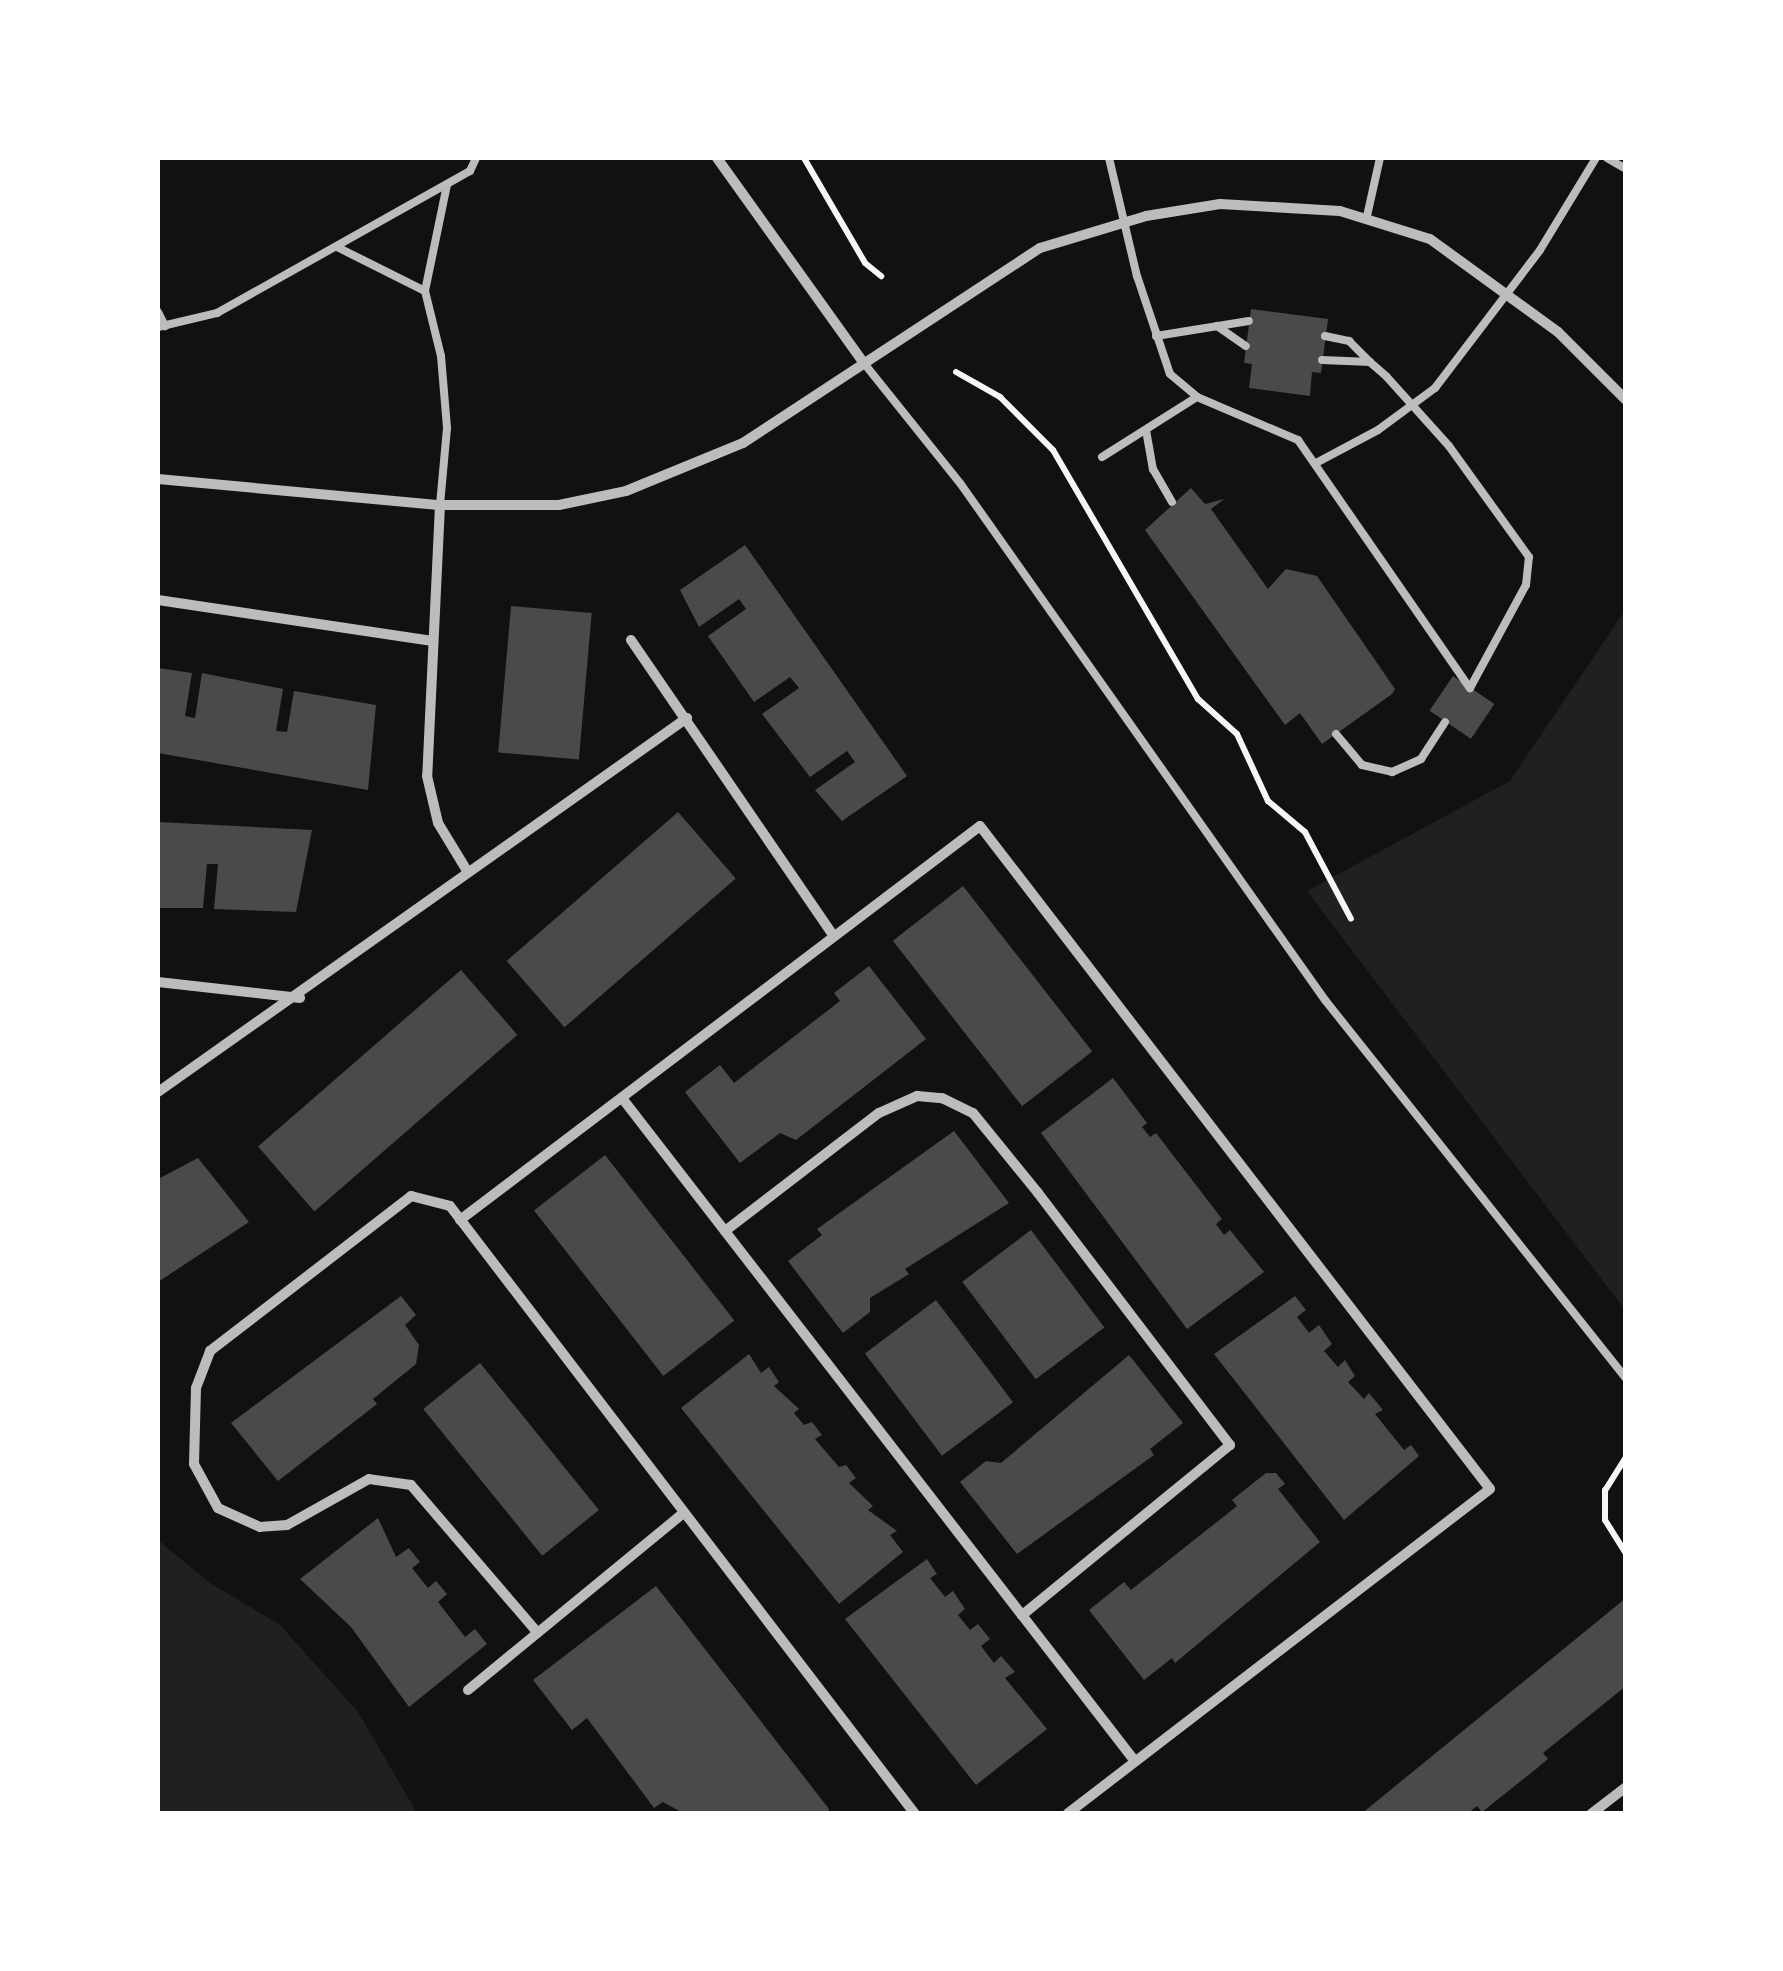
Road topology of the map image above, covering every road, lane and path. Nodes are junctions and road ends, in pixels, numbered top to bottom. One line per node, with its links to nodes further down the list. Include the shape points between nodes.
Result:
1 (476, 158): 9 (lane, via 470,171)
2 (717, 158): 24 (street)
3 (804, 158): 13 (path, via 865,262)
4 (1108, 158): 11 (lane)
5 (1380, 158): 10 (lane)
6 (1596, 158): 15 (lane)
7 (1608, 158): 8 (lane)
8 (1626, 168)
9 (447, 184): 12 (lane); 14 (lane)
10 (1367, 216): 11 (street, via 1220,204); 15 (street, via 1430,239)
11 (1124, 222): 20 (lane); 24 (street, via 1012,263)
12 (338, 247): 14 (lane); 18 (lane, via 217,313)
13 (882, 276)
14 (425, 291): 35 (lane, via 441,356 447,428)
15 (1507, 293): 28 (street, via 1558,332); 29 (lane, via 1450,370)
16 (158, 312): 18 (lane)
17 (1249, 321): 19 (lane)
18 (161, 326)
19 (1218, 326): 20 (lane); 22 (lane)
20 (1156, 336): 27 (lane, via 1170,374)
21 (1325, 336): 25 (lane, via 1349,341)
22 (1246, 346)
23 (1322, 360): 25 (lane)
24 (864, 362): 35 (street, via 744,443 670,476 559,505); 51 (lane, via 960,483 1325,1000)
25 (1370, 362): 29 (lane)
26 (956, 372): 43 (path, via 1000,397 1053,450 1198,698 1237,734 1268,801 1305,832)
27 (1197, 398): 30 (lane); 32 (lane, via 1276,425)
28 (1626, 400)
29 (1414, 404): 32 (lane); 32 (lane, via 1529,557 1526,584 1470,688)
30 (1146, 430): 31 (lane); 34 (lane, via 1154,469)
31 (1102, 457)
32 (1316, 463)
33 (158, 479): 35 (street)
34 (1172, 502)
35 (440, 506): 38 (street)
36 (158, 600): 38 (street)
37 (632, 640): 39 (street)
38 (431, 641): 42 (street, via 426,776 438,823)
39 (687, 718): 42 (street); 44 (street)
40 (1445, 722): 41 (lane, via 1422,759 1392,772 1362,765)
41 (1336, 734)
42 (466, 868): 46 (street)
43 (1351, 919)
44 (834, 936): 48 (street); 58 (street, via 980,826 1490,1488)
45 (158, 982): 46 (street)
46 (300, 998): 47 (street)
47 (158, 1092)
48 (622, 1098): 49 (street); 50 (street)
49 (460, 1220): 53 (street); 56 (street, via 450,1206 411,1196 231,1330 199,1370 194,1464 218,1508 260,1526 287,1525 369,1479 411,1485)
50 (724, 1231): 55 (street); 55 (street, via 879,1114 917,1096 942,1098 974,1113 1038,1193 1230,1445)
51 (1626, 1378)
52 (1626, 1457): 54 (path, via 1606,1490 1605,1520)
53 (682, 1514): 56 (street); 60 (street)
54 (1626, 1554)
55 (1022, 1616): 58 (street)
56 (537, 1632): 57 (street)
57 (468, 1690)
58 (1134, 1760): 61 (street)
59 (1626, 1787): 62 (street)
60 (915, 1814)
61 (1067, 1814)
62 (1591, 1814)

